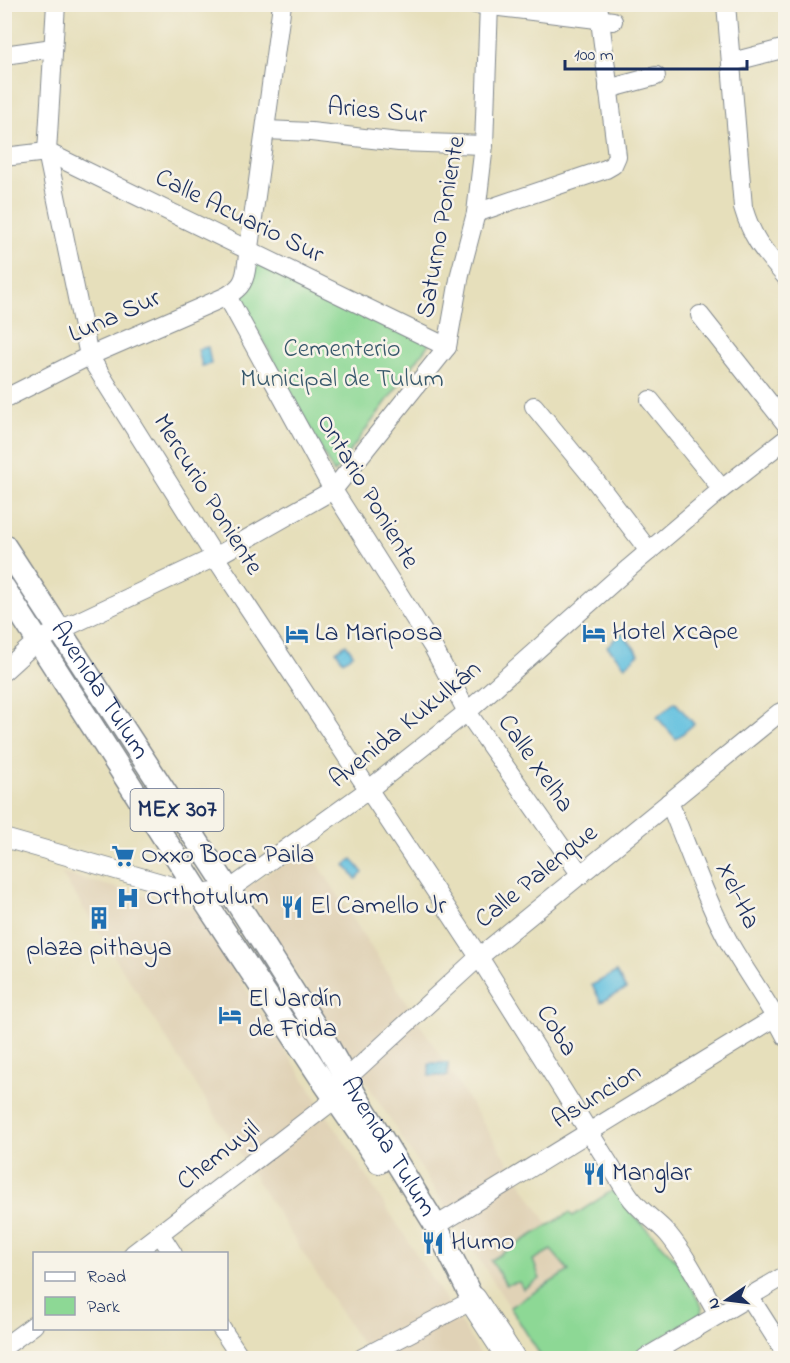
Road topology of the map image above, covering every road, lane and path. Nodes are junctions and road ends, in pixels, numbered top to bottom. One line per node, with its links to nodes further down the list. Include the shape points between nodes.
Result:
1 (56, 4): 6 (street, Mercurio Poniente)
2 (282, 4): 12 (street)
3 (726, 4): 9 (street)
4 (484, 5): 5 (street); 13 (street, Saturno Poniente)
5 (604, 15): 11 (street)
6 (53, 48): 8 (street); 14 (street, Mercurio Poniente)
7 (786, 48): 9 (street)
8 (4, 56)
9 (732, 62): 18 (street, via 743,207 758,244)
10 (656, 76): 11 (street)
11 (608, 89): 16 (street, via 616,156 613,165)
12 (266, 130): 13 (street, Aries Sur); 17 (street)
13 (484, 145): 16 (street, Saturno Poniente)
14 (47, 152): 15 (street); 17 (street, Calle Acuario Sur); 22 (street, Mercurio Poniente)
15 (4, 157)
16 (476, 213): 21 (street, Saturno Poniente)
17 (248, 250): 19 (street, Luna Sur, via 244,280 239,289); 21 (street, Calle Acuario Sur)
18 (786, 278)
19 (227, 296): 22 (street, Luna Sur); 29 (street, Ontario Poniente)
20 (700, 315): 26 (street)
21 (447, 346): 29 (street, Saturno Poniente)
22 (88, 356): 23 (street, Luna Sur); 32 (street, Mercurio Poniente)
23 (4, 399)
24 (650, 400): 28 (street)
25 (534, 406): 31 (street)
26 (786, 424)
27 (783, 445): 28 (street, Avenida Kukulkán)
28 (722, 489): 31 (street, Avenida Kukulkán)
29 (333, 490): 32 (street); 38 (street, Ontario Poniente, via 434,648)
30 (4, 545): 34 (main road, Avenida Tulum / MEX 307)
31 (649, 551): 38 (street, Avenida Kukulkán)
32 (215, 557): 34 (street); 39 (street, Mercurio Poniente)
33 (4, 588): 35 (main road, Avenida Tulum / MEX 307)
34 (60, 630): 35 (street); 43 (main road, Avenida Tulum / MEX 307)
35 (37, 641): 36 (street); 44 (main road, Avenida Tulum / MEX 307)
36 (4, 670)
37 (786, 710): 40 (street, Calle Palenque)
38 (468, 712): 39 (street, Avenida Kukulkán); 42 (street, Calle Xelha)
39 (368, 790): 43 (street, Avenida Kukulkán); 45 (street, Mercurio Poniente)
40 (669, 802): 42 (street, Calle Palenque); 46 (street, Xel-Ha, via 732,946)
41 (4, 838): 44 (street, Avenida Kukulkán)
42 (581, 875): 45 (street, Calle Palenque)
43 (229, 890): 44 (street, Avenida Kukulkán); 48 (main road, Avenida Tulum / MEX 307)
44 (201, 894): 49 (main road, Avenida Tulum / MEX 307)
45 (479, 957): 48 (street, Calle Palenque); 50 (street, Coba)
46 (781, 1014): 47 (street, Xel-Ha); 50 (street, Asuncion)
47 (786, 1037)
48 (346, 1079): 49 (street, Calle Palenque); 51 (main road, Avenida Tulum / MEX 307)
49 (335, 1099): 52 (street, Chemuyil); 57 (main road, Avenida Tulum / MEX 307)
50 (588, 1132): 51 (street, Asuncion); 58 (street, Coba, via 636,1206 659,1224 677,1246)
51 (436, 1226): 57 (main road, Avenida Tulum / MEX 307)
52 (160, 1234): 53 (street, Chemuyil); 54 (street)
53 (136, 1252)
54 (172, 1252)
55 (786, 1275): 56 (street)
56 (749, 1296): 58 (street); 62 (street)
57 (473, 1300): 64 (street); 65 (highway, Avenida Tulum / MEX 307)
58 (718, 1315): 66 (street)
59 (33, 1326): 61 (street)
60 (222, 1330): 63 (street)
61 (4, 1347)
62 (786, 1354)
63 (241, 1359)
64 (362, 1359)
65 (511, 1359)
66 (645, 1359)

